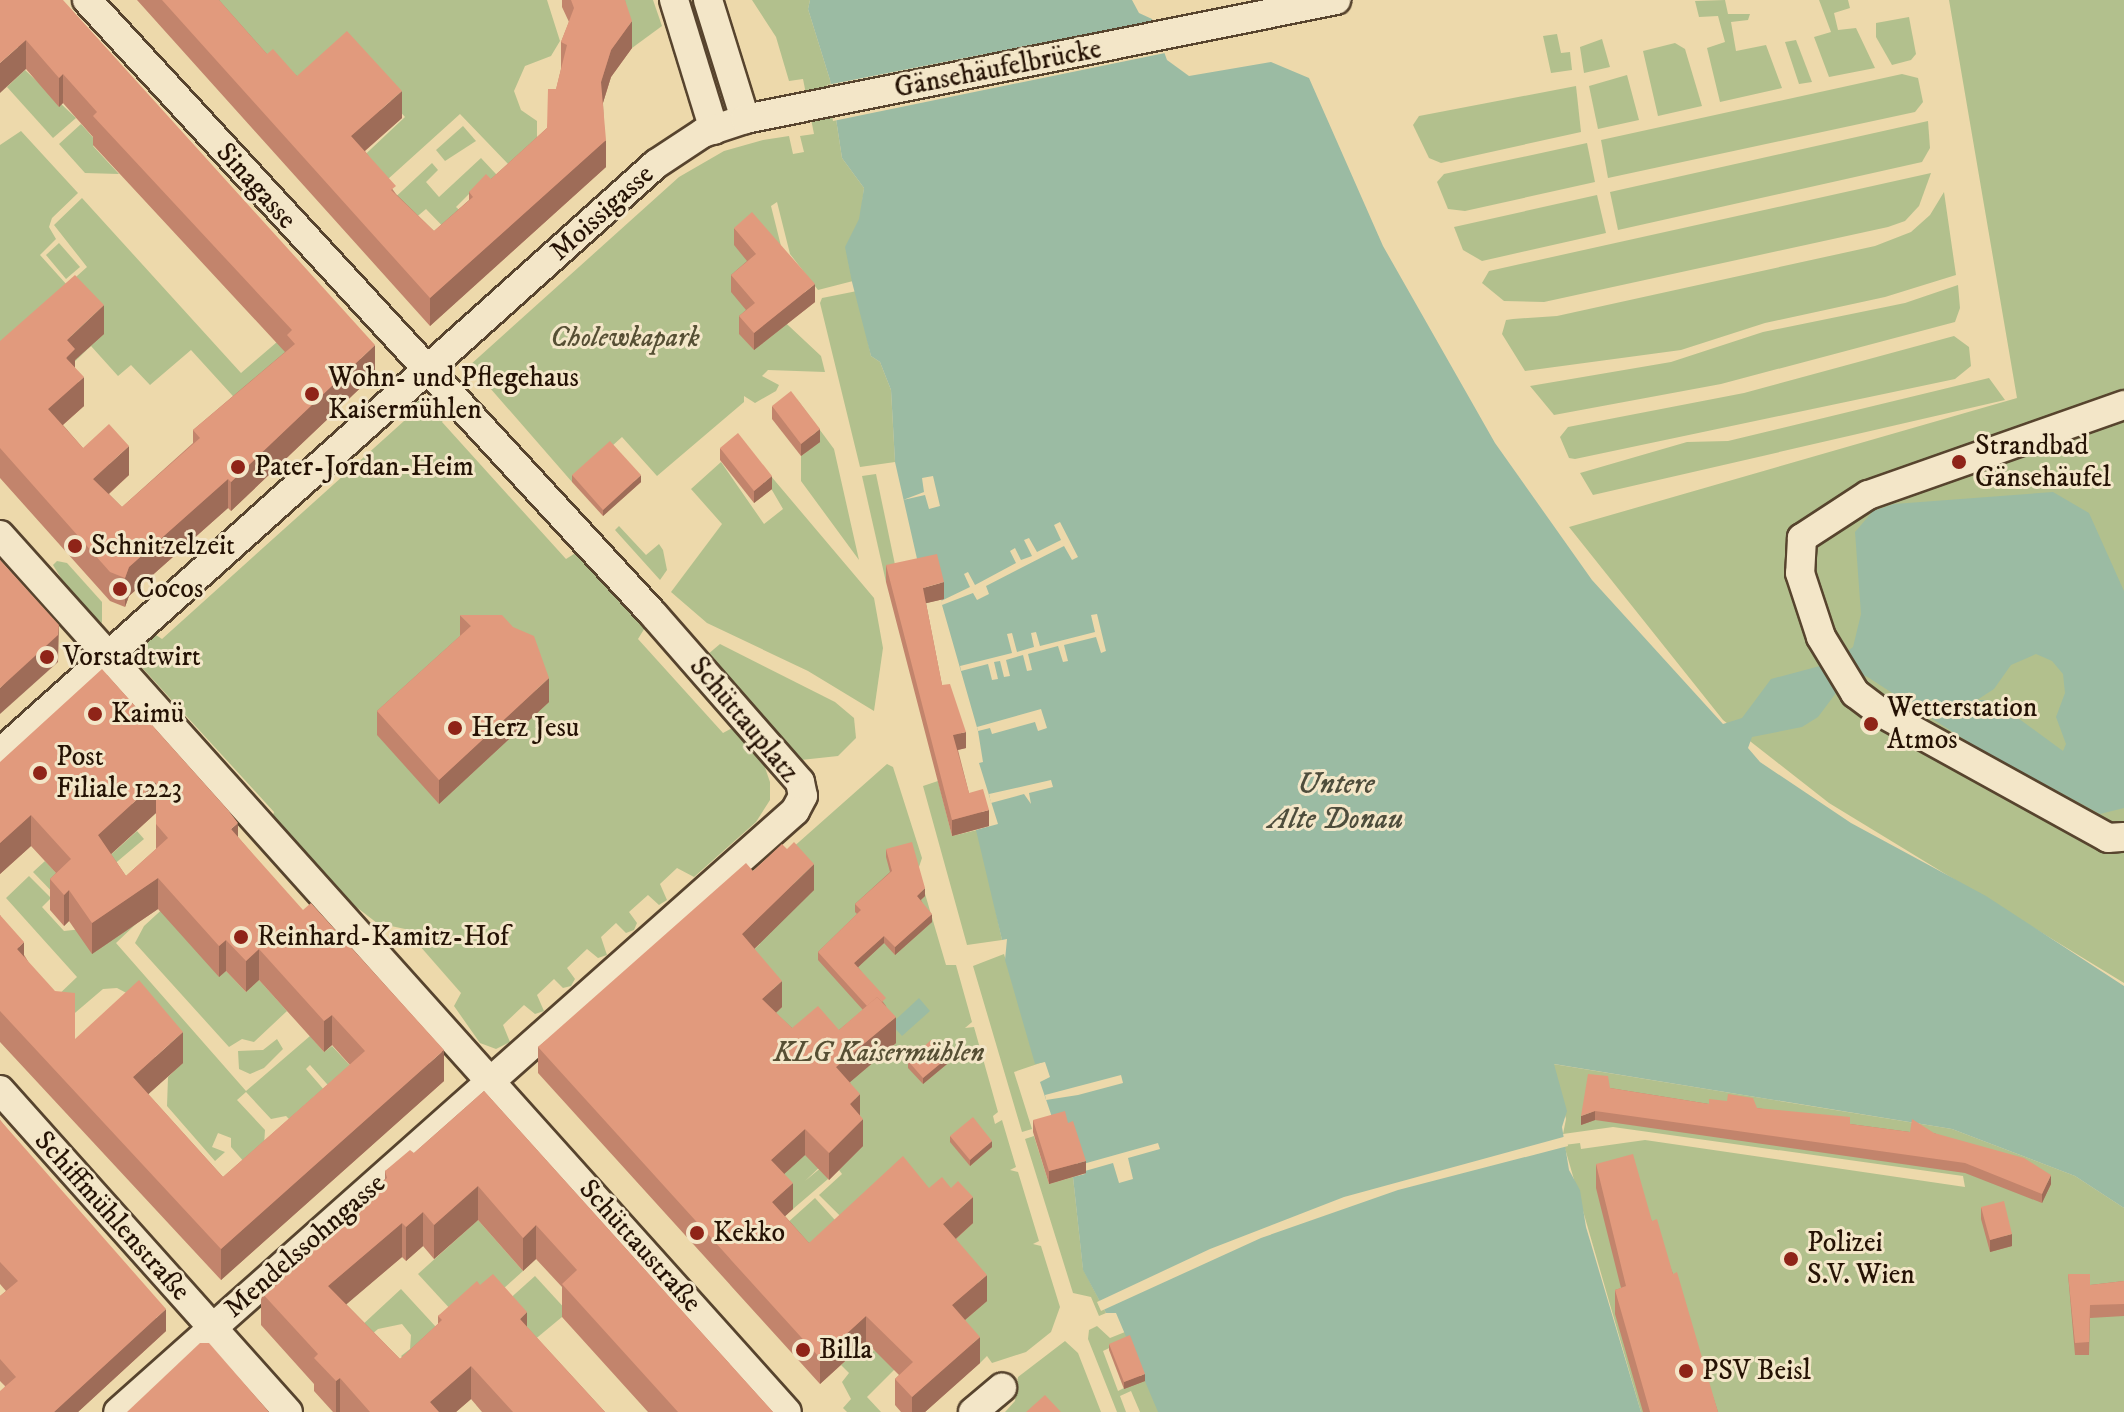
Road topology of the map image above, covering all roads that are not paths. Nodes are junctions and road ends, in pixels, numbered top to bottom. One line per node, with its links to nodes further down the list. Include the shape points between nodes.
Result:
1 (87, 0): 8 (street, Sinagasse)
2 (674, 0): 7 (street)
3 (708, 0): 6 (street)
4 (1336, 0): 5 (street, Gänsehäufelbrücke)
5 (809, 106): 6 (street, Moissigasse)
6 (745, 119): 7 (street, Moissigasse)
7 (714, 130): 8 (street, Moissigasse, via 656,164)
8 (425, 372): 11 (street); 14 (street, Schüttauplatz, via 453,392 800,782 803,796 795,811)
9 (2124, 405): 13 (street, via 1868,495 1802,538 1800,573 1832,655 1855,693 2108,838)
10 (0, 535): 11 (street)
11 (108, 657): 12 (street); 14 (street)
12 (0, 753)
13 (2124, 837)
14 (493, 1080): 16 (street, Mendelssohngasse); 20 (street, Schüttaustraße)
15 (0, 1090): 16 (street, Schiffmühlenstraße)
16 (212, 1328): 18 (street, Mendelssohngasse); 19 (street, Schiffmühlenstraße)
17 (1002, 1388): 21 (street)
18 (118, 1412)
19 (288, 1412)
20 (787, 1412)
21 (973, 1412)

